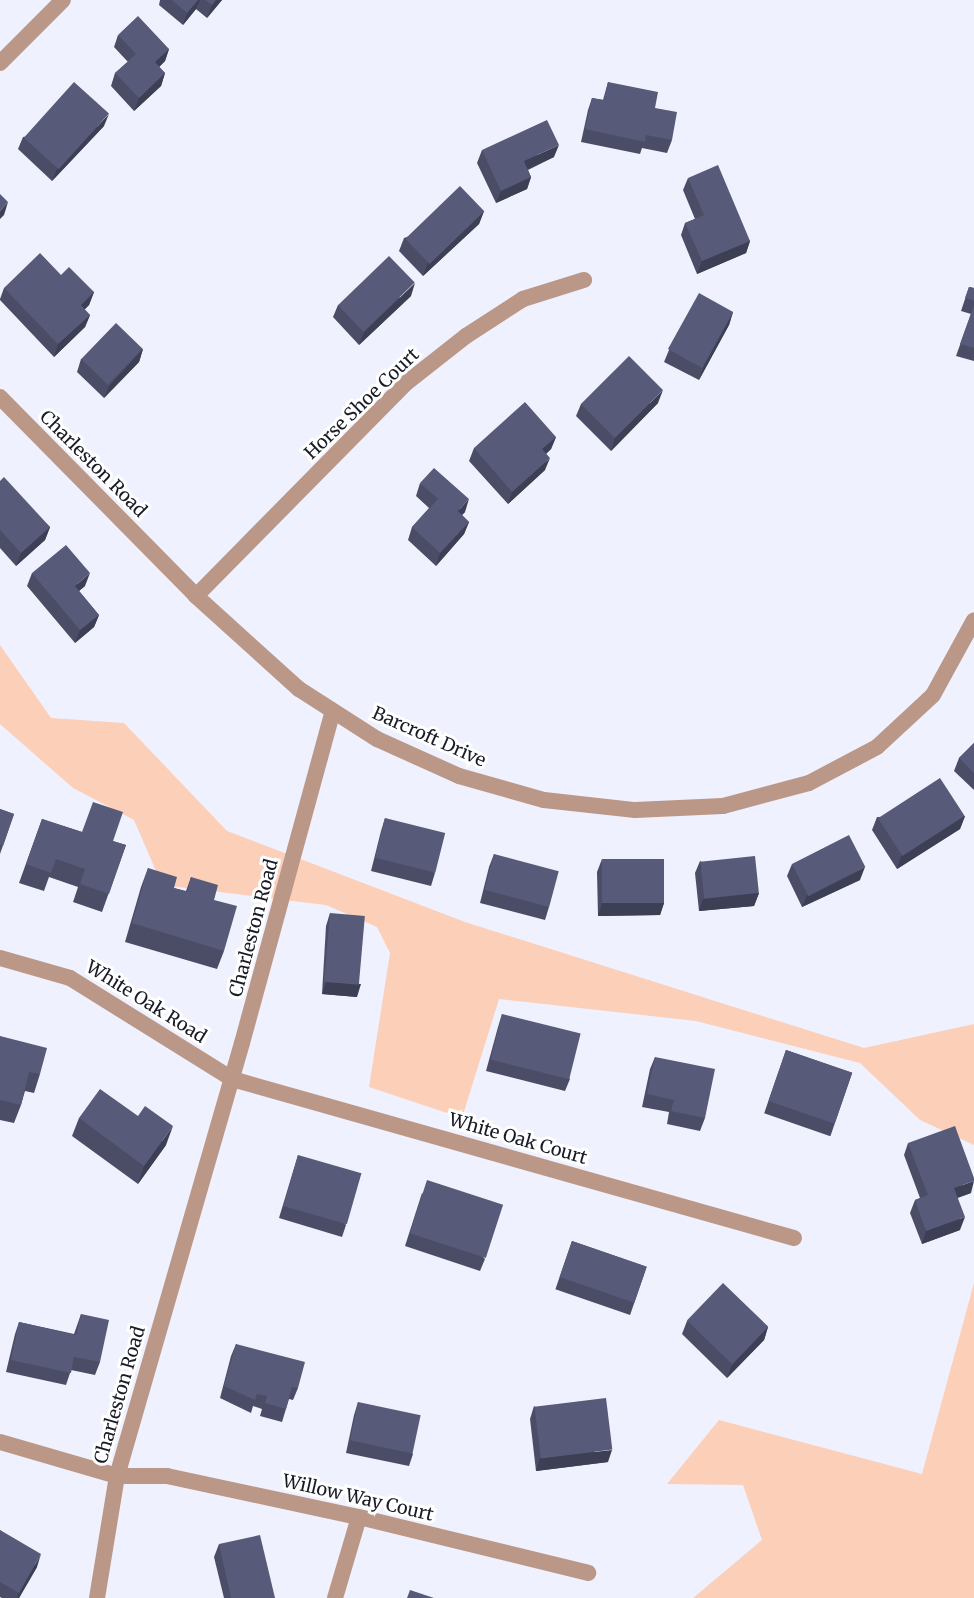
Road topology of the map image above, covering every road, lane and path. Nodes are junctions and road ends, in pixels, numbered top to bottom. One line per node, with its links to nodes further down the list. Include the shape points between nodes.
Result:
1 (63, 0): 2 (street)
2 (0, 63)
3 (584, 280): 5 (street, Horse Shoe Court, via 523,299 466,336 405,384)
4 (0, 397): 5 (street, Charleston Road)
5 (196, 596): 7 (street, Charleston Road, via 299,689)
6 (974, 620): 7 (street, Barcroft Drive, via 933,695 877,747 809,783 723,806 635,810 544,800 459,776 377,739)
7 (333, 711): 9 (street, Charleston Road)
8 (0, 958): 9 (street, White Oak Road, via 70,978)
9 (232, 1078): 10 (street, White Oak Court); 12 (street, Charleston Road)
10 (794, 1238)
11 (0, 1442): 12 (street, Willow Way Court)
12 (117, 1476): 13 (street, Willow Way Court, via 166,1476); 15 (street, Charleston Road)
13 (359, 1516): 14 (street, Willow Way Court); 16 (street)
14 (588, 1573)
15 (96, 1598)
16 (335, 1598)

